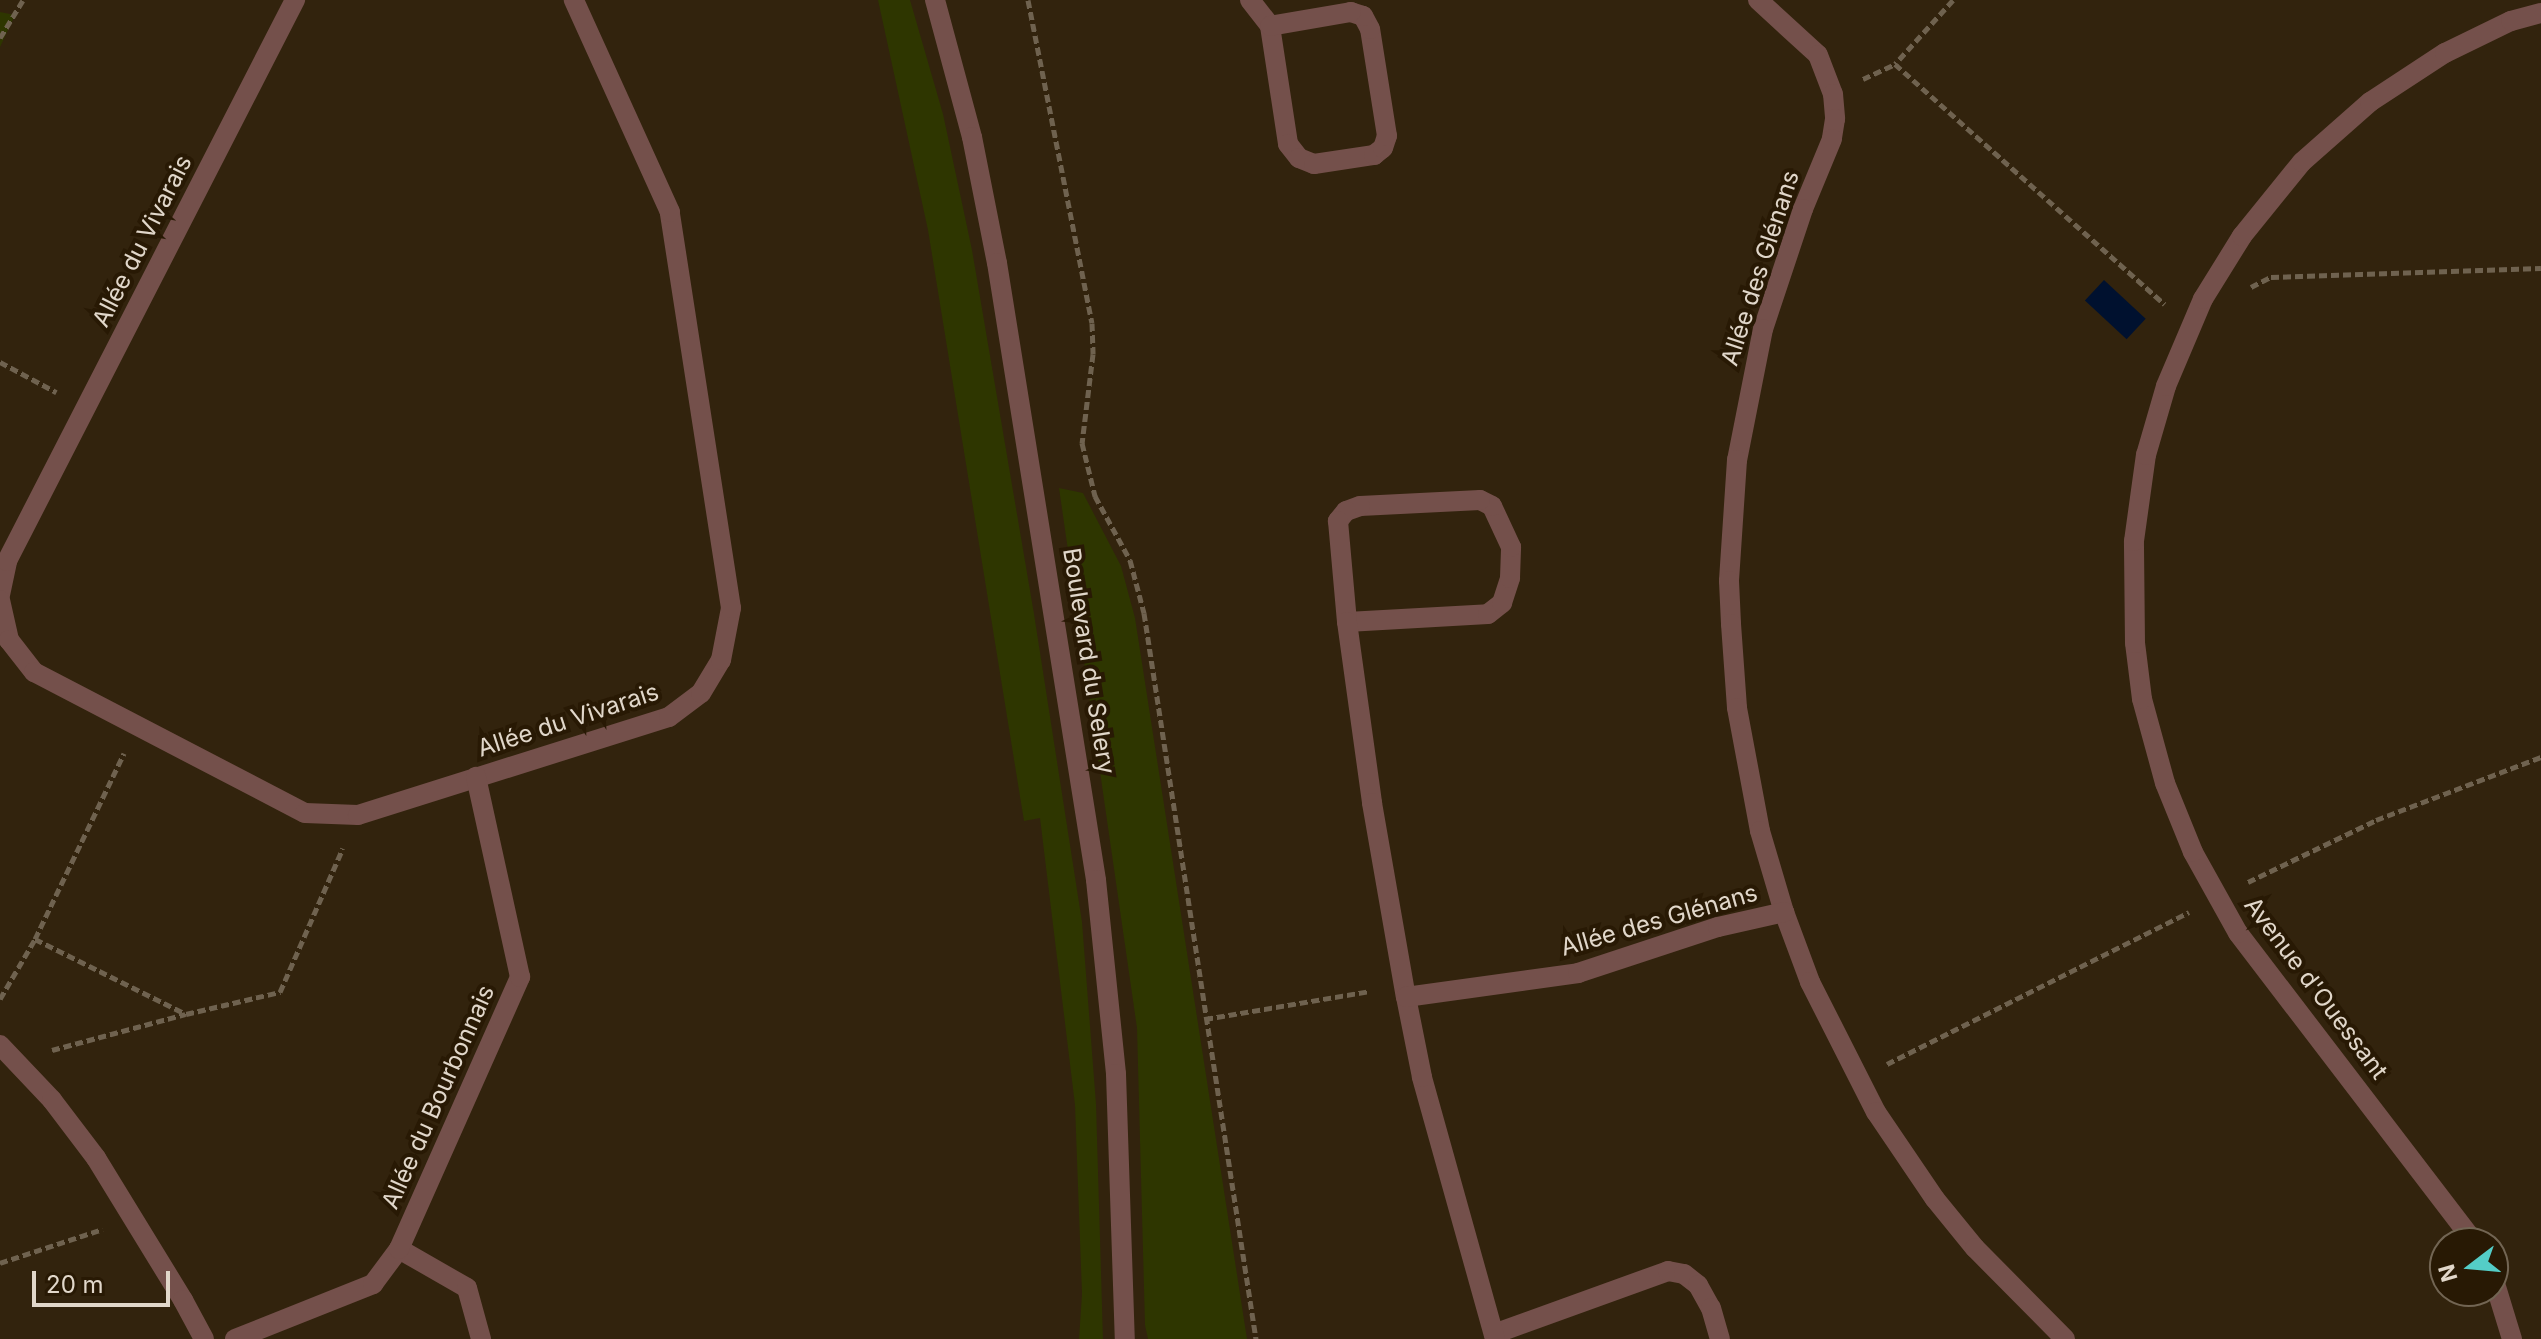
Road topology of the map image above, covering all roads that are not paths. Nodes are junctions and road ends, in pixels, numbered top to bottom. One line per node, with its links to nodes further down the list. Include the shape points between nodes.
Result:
1 (295, 0): 8 (street, Allée du Vivarais, via 7,561)
2 (574, 0): 10 (street, Allée du Vivarais, via 670,212 731,608 721,660 701,693 669,717)
3 (935, 0): 21 (street, Boulevard du Selery, via 972,137 997,263 1096,880 1116,1074)
4 (1250, 0): 7 (street)
5 (1758, 0): 11 (street, Allée des Glénans, via 1818,55 1833,94 1835,119 1763,329 1749,385 1732,517 1729,581 1737,708 1760,831)
6 (2541, 13): 14 (street, Avenue d'Ouessant, via 2482,34 2411,72 2302,162 2242,236 2203,299 2156,416 2136,526 2135,643 2142,699 2193,852 2238,933)
7 (1270, 26): 7 (street, via 1288,144 1299,158 1314,164 1374,155 1383,148 1387,136 1370,29 1363,16 1351,12)
8 (0, 597): 10 (street, Allée du Vivarais, via 9,640 34,672 305,813 358,815)
9 (1347, 622): 9 (street, via 1338,521 1346,511 1480,500 1492,506 1511,547 1502,603 1488,614); 12 (street)
10 (476, 777): 15 (street, Allée du Bourbonnais, via 520,977)
11 (1784, 912): 12 (street, Allée des Glénans, via 1718,927 1578,973); 23 (street, Allée des Glénans, via 1828,1023 1895,1144 1975,1248)
12 (1404, 992): 17 (street, via 1422,1077)
13 (0, 1045): 18 (street, via 52,1100 96,1158)
14 (2463, 1227)
15 (399, 1249): 19 (street, Allée du Bourbonnais, via 373,1284); 20 (street, via 467,1288)
16 (2502, 1307): 24 (street)
17 (1494, 1337): 22 (street, via 1668,1271 1684,1274 1698,1285)
18 (204, 1339)
19 (235, 1339)
20 (481, 1339)
21 (1125, 1339)
22 (1720, 1339)
23 (2065, 1339)
24 (2512, 1339)

